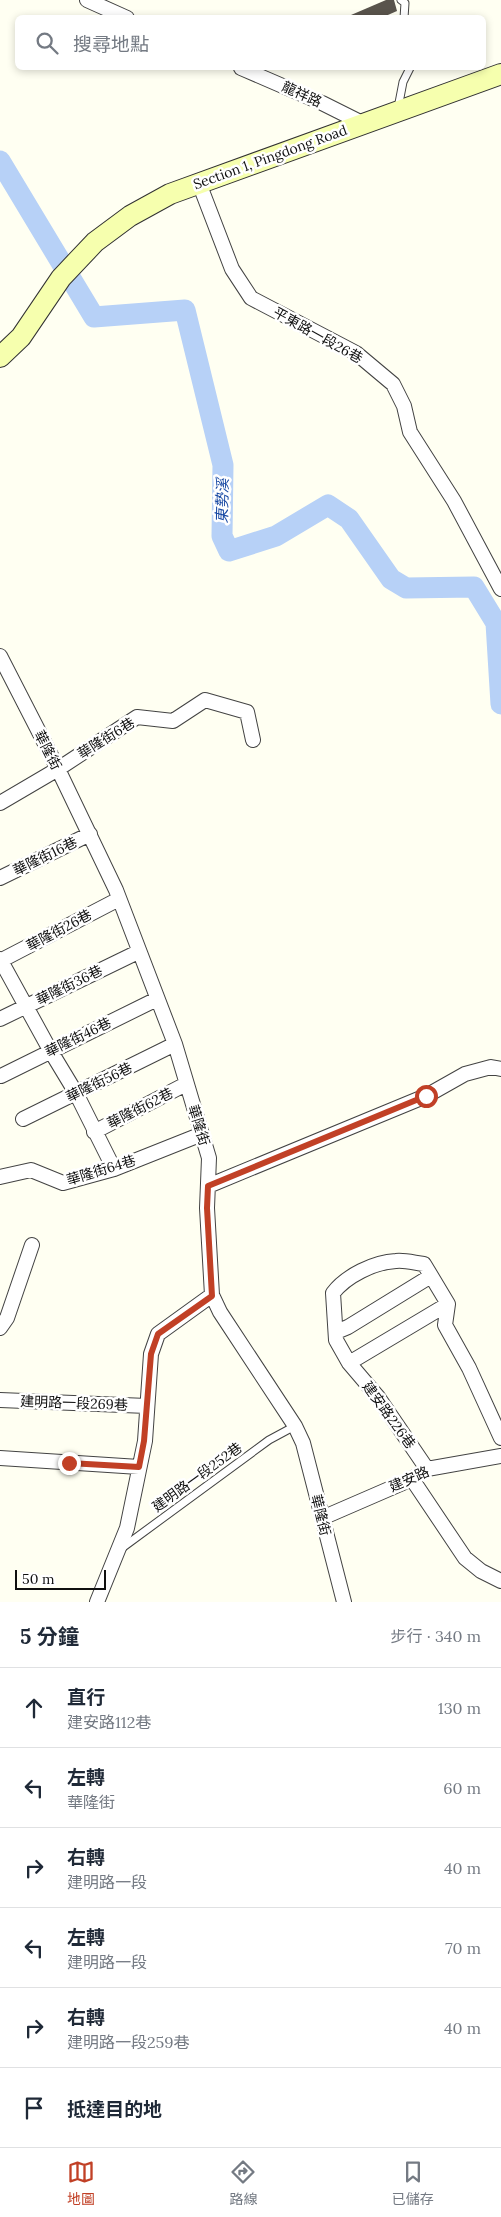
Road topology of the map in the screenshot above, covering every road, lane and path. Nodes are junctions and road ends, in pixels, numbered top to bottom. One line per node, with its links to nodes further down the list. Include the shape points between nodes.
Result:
1 (87, 0): 3 (street)
2 (401, 0): 4 (lane, via 405,3)
3 (120, 15)
4 (404, 15)
5 (246, 70): 9 (street, 龍祥路)
6 (409, 70): 8 (lane, via 403,82)
7 (501, 74): 8 (street, Section 1, Pingdong Road)
8 (398, 110): 9 (street, Section 1, Pingdong Road)
9 (362, 124): 10 (street, Section 1, Pingdong Road)
10 (199, 183): 11 (street, Section 1, Pingdong Road, via 170,194 130,216 95,242 61,278 21,337); 12 (street, 平東路一段26巷, via 232,269 251,298 356,352 393,384 404,406 410,432 454,501)
11 (0, 357)
12 (501, 589)
13 (0, 656): 15 (street, 華隆街)
14 (253, 740): 15 (street, 華隆街6巷, via 247,712 205,700 173,721 137,718)
15 (58, 769): 16 (street, 華隆街6巷); 17 (street, 華隆街)
16 (0, 803)
17 (90, 834): 18 (street, 華隆街16巷); 19 (street, 華隆街)
18 (0, 878)
19 (119, 899): 20 (street, 華隆街); 21 (street, 華隆街26巷)
20 (138, 952): 22 (street, 華隆街); 23 (street, 華隆街36巷)
21 (0, 960): 23 (street)
22 (157, 999): 25 (street, 華隆街); 26 (street, 華隆街46巷)
23 (26, 1006): 24 (street, 華隆街36巷); 26 (street)
24 (0, 1019)
25 (175, 1044): 29 (street, 華隆街); 30 (street, 華隆街56巷)
26 (50, 1050): 28 (street, 華隆街46巷); 30 (street)
27 (501, 1069): 36 (street, via 491,1067 465,1074 426,1096)
28 (1, 1076)
29 (186, 1084): 32 (street, 華隆街62巷); 33 (street, 華隆街)
30 (76, 1093): 31 (street, 華隆街56巷); 32 (street)
31 (23, 1119)
32 (94, 1132): 34 (street)
33 (202, 1134): 34 (street, 華隆街64巷); 36 (street, 華隆街, via 209,1158)
34 (114, 1169): 35 (street, 華隆街64巷, via 63,1183 31,1170)
35 (0, 1177)
36 (208, 1186): 39 (street, 華隆街)
37 (32, 1245): 41 (street, via 7,1318)
38 (431, 1276): 40 (street, 建安路226巷); 42 (street); 42 (street, 建安路226巷, via 424,1264 396,1260 376,1265 340,1284 333,1293)
39 (212, 1296): 45 (street, via 158,1334 151,1354); 46 (street, 華隆街)
40 (448, 1304): 43 (street); 47 (street, via 445,1324)
41 (0, 1328)
42 (336, 1332): 43 (street, 建安路226巷, via 336,1340)
43 (349, 1363): 51 (street, 建安路226巷, via 378,1396)
44 (0, 1400): 45 (street, 建明路一段269巷)
45 (147, 1406): 50 (street)
46 (295, 1426): 53 (street, 華隆街, via 303,1443); 54 (lane, 建明路一段252巷, via 268,1440)
47 (501, 1438)
48 (501, 1456): 51 (street, 建安路)
49 (0, 1458): 50 (street)
50 (139, 1467): 54 (street, via 127,1528)
51 (427, 1469): 52 (street, 建安路)
52 (412, 1478): 53 (street, 建安路); 55 (street, via 465,1558)
53 (322, 1518): 57 (street, 華隆街)
54 (117, 1552): 56 (street)
55 (501, 1581)
56 (97, 1602)
57 (344, 1602)

